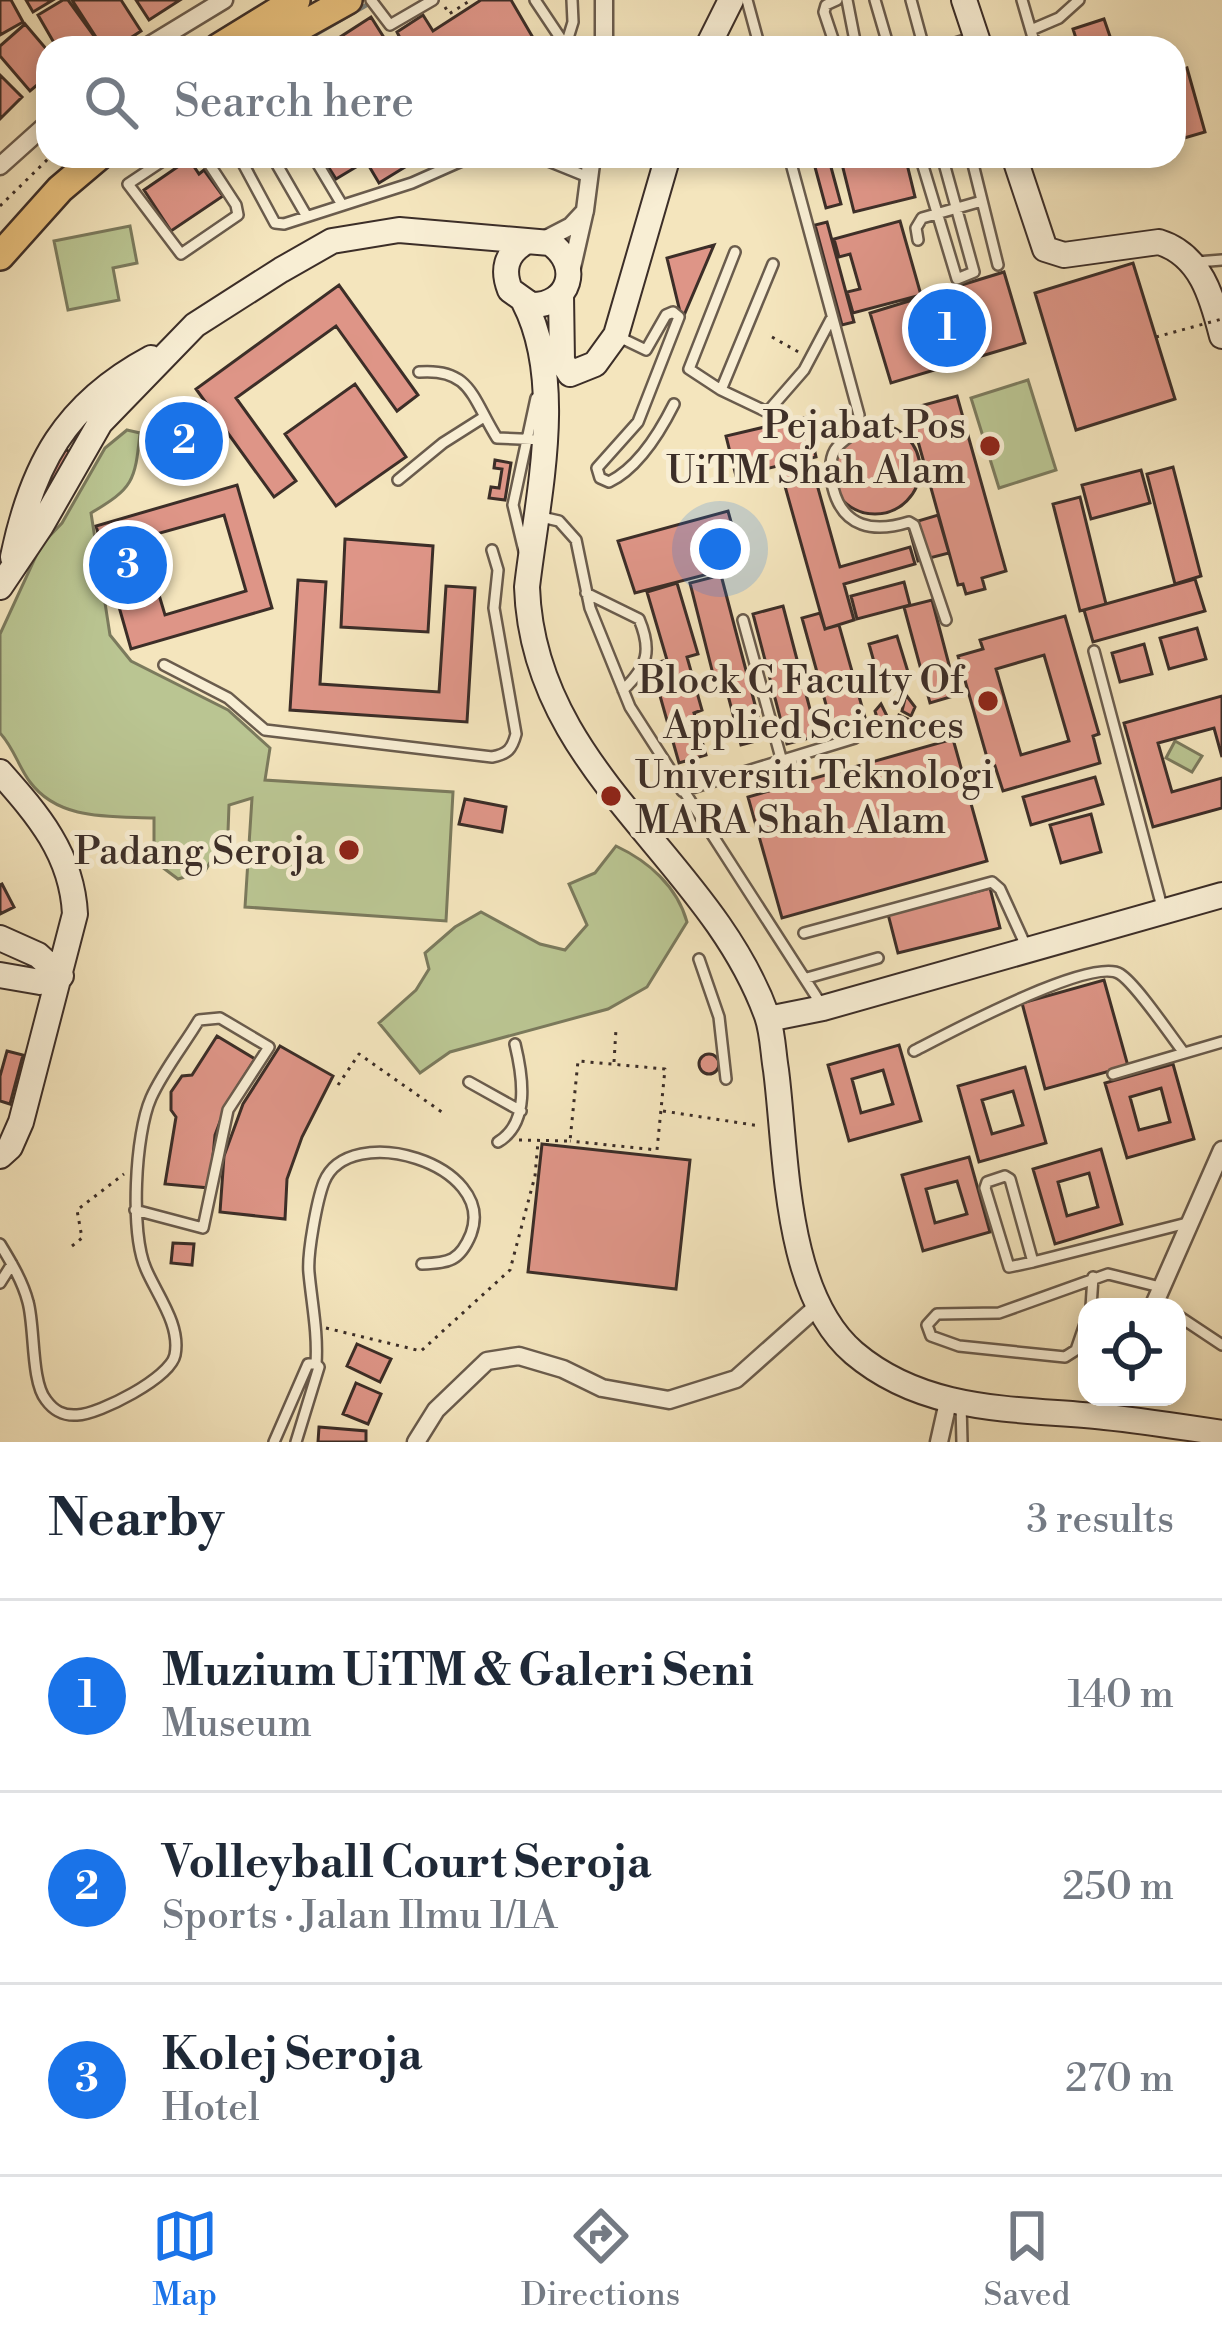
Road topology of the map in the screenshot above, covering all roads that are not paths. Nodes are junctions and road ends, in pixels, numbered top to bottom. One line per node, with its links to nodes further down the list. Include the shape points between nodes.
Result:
1 (224, 0): 19 (street)
2 (296, 0): 20 (main road)
3 (348, 0): 21 (main road)
4 (437, 0): 17 (lane, via 390,25)
5 (535, 0): 22 (lane)
6 (572, 0): 23 (lane)
7 (604, 0): 24 (street)
8 (731, 0): 25 (street)
9 (747, 0): 26 (lane)
10 (837, 0): 27 (lane, via 824,12)
11 (847, 0): 28 (lane)
12 (875, 0): 29 (lane)
13 (911, 0): 30 (lane)
14 (964, 0): 31 (street)
15 (1022, 0): 18 (lane)
16 (1079, 0): 18 (lane)
17 (374, 4)
18 (1031, 30): 32 (lane)
19 (165, 36)
20 (238, 36)
21 (284, 36)
22 (558, 36)
23 (568, 36)
24 (604, 36)
25 (713, 36)
26 (757, 36)
27 (833, 36)
28 (855, 36)
29 (886, 36)
30 (921, 36)
31 (976, 36)
32 (1033, 36)
33 (36, 134): 34 (street)
34 (0, 166)
35 (58, 168): 58 (main road)
36 (85, 168): 63 (main road)
37 (152, 168): 38 (lane, via 128,184 182,254 238,215)
38 (212, 168)
39 (245, 168): 57 (lane, via 275,223)
40 (279, 168): 57 (lane)
41 (320, 168): 53 (lane)
42 (446, 168): 53 (lane)
43 (566, 168): 51 (lane)
44 (590, 168): 51 (street)
45 (665, 168): 72 (street)
46 (792, 168): 71 (lane)
47 (924, 168): 56 (lane)
48 (945, 168): 54 (lane)
49 (974, 168): 52 (lane)
50 (1017, 168): 65 (street, via 1040,243 1052,253 1159,242)
51 (588, 177): 55 (street)
52 (982, 201): 54 (lane); 67 (lane)
53 (341, 203): 57 (lane)
54 (957, 208): 56 (lane); 56 (lane, via 973,274 956,278)
55 (585, 210): 61 (street, via 562,232); 69 (street)
56 (937, 214): 60 (lane, via 917,223)
57 (306, 215)
58 (0, 228)
59 (455, 232): 61 (street); 68 (street); 84 (street, via 399,230 332,242 195,325 100,423)
60 (918, 240)
61 (533, 242): 68 (street, via 513,252); 69 (street, via 563,253)
62 (735, 252): 76 (lane, via 689,369)
63 (0, 256)
64 (1222, 260): 65 (lane)
65 (1193, 262): 73 (street)
66 (773, 264): 76 (lane)
67 (998, 265)
68 (505, 272): 70 (street)
69 (566, 286): 70 (street, via 544,305); 74 (street)
70 (524, 302): 74 (street)
71 (832, 320): 76 (lane, via 787,394 765,411); 87 (lane, via 859,423 834,452 837,502 860,525 914,525)
72 (616, 335): 74 (street, via 585,371); 77 (lane, via 646,350 666,315 680,321 638,422 600,463 600,478 619,477)
73 (1222, 336)
74 (552, 367): 79 (street)
75 (419, 372): 78 (lane, via 446,370 462,380)
76 (721, 390)
77 (674, 404)
78 (484, 417): 79 (lane, via 497,438); 80 (lane)
79 (534, 439): 81 (street); 83 (lane, via 513,505)
80 (398, 480)
81 (535, 515): 83 (street); 85 (lane, via 572,534)
82 (492, 550): 89 (lane, via 517,734 504,755 265,730 228,698)
83 (529, 567): 108 (street, via 528,612 558,709 599,777 696,891)
84 (5, 577)
85 (586, 593): 90 (lane); 90 (lane, via 639,619 645,633 649,655)
86 (743, 620): 92 (lane)
87 (946, 620)
88 (1094, 652): 96 (lane)
89 (164, 664)
90 (623, 689): 94 (lane)
91 (855, 738): 92 (lane)
92 (781, 758): 94 (lane)
93 (0, 772): 97 (street, via 54,838 73,884)
94 (682, 790): 106 (lane)
95 (1222, 895): 96 (street)
96 (1164, 913): 101 (street)
97 (75, 914): 100 (street, via 46,942); 104 (street)
98 (805, 933): 101 (lane, via 992,882)
99 (0, 938): 100 (street)
100 (25, 949): 104 (street)
101 (1028, 950): 107 (street)
102 (698, 958): 115 (lane, via 719,1017)
103 (878, 958): 106 (lane)
104 (61, 976): 105 (street); 109 (street)
105 (9, 978): 109 (street, via 38,1002)
106 (807, 978): 107 (lane)
107 (824, 1008): 108 (street)
108 (769, 1019): 133 (street, via 797,1238)
109 (47, 1031): 120 (street)
110 (1222, 1042): 113 (lane)
111 (515, 1044): 117 (lane)
112 (914, 1051): 113 (lane, via 1012,1000 1107,970 1123,976)
113 (1184, 1053): 114 (lane)
114 (1112, 1073)
115 (726, 1078)
116 (469, 1082): 117 (lane)
117 (521, 1111): 118 (lane, via 513,1133)
118 (498, 1142)
119 (1222, 1150): 123 (street)
120 (5, 1151): 121 (street)
121 (0, 1173)
122 (135, 1210): 122 (lane, via 203,1228 228,1109 269,1047 220,1018 200,1020 149,1100); 126 (lane, via 137,1248 171,1320 175,1356 166,1372 93,1413 57,1412 40,1392 27,1296)
123 (1191, 1222): 125 (lane); 132 (street)
124 (0, 1244): 126 (lane)
125 (1033, 1262): 125 (lane, via 1010,1179 988,1182 1004,1263)
126 (12, 1264): 129 (lane)
127 (422, 1264): 137 (lane, via 451,1263 464,1252 475,1222 456,1177 404,1156 346,1156 324,1179 308,1268)
128 (1093, 1277): 130 (lane); 131 (lane, via 1108,1274); 135 (lane, via 999,1313 937,1314 927,1325 931,1336 959,1346 1066,1357)
129 (0, 1283)
130 (1092, 1298)
131 (1155, 1298)
132 (1160, 1298)
133 (818, 1306): 138 (street, via 857,1355); 143 (street, via 736,1379 669,1400 602,1388 519,1356 487,1361 436,1410)
134 (1186, 1321): 136 (lane)
135 (1078, 1344)
136 (1222, 1345)
137 (316, 1364): 141 (lane, via 308,1364); 142 (lane)
138 (954, 1403): 139 (street); 144 (street); 145 (lane)
139 (1110, 1407): 140 (street)
140 (1222, 1432)
141 (274, 1442)
142 (296, 1442)
143 (416, 1442)
144 (939, 1442)
145 (962, 1442)

